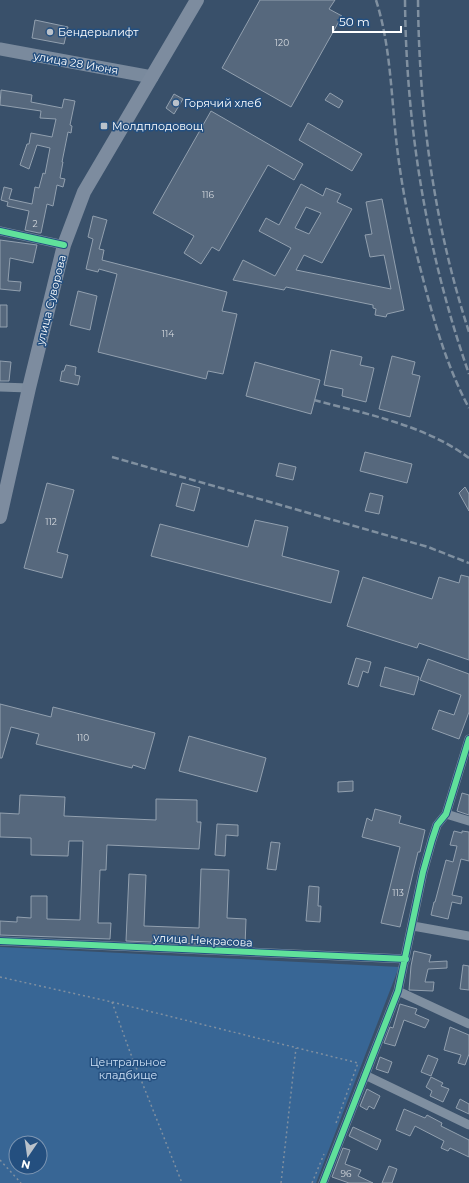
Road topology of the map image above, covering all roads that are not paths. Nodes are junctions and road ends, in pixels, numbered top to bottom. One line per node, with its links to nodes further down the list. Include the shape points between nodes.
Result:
1 (197, 0): 3 (main road, улица Суворова)
2 (0, 49): 3 (main road, улица 28 Июня)
3 (152, 77): 5 (main road, улица Суворова, via 84,192)
4 (0, 231): 5 (street)
5 (64, 245): 7 (main road, улица Суворова)
6 (0, 386): 7 (street)
7 (29, 388): 8 (main road, улица Суворова)
8 (0, 517)
9 (469, 739): 10 (street)
10 (446, 814): 11 (street); 12 (street, via 437,825 432,840)
11 (469, 821)
12 (413, 926): 13 (street); 15 (street)
13 (469, 936)
14 (0, 941): 15 (street, улица Некрасова)
15 (406, 959): 16 (street)
16 (398, 991): 17 (street); 18 (street)
17 (469, 1024)
18 (365, 1075): 19 (street); 20 (street)
19 (469, 1124)
20 (324, 1183)

